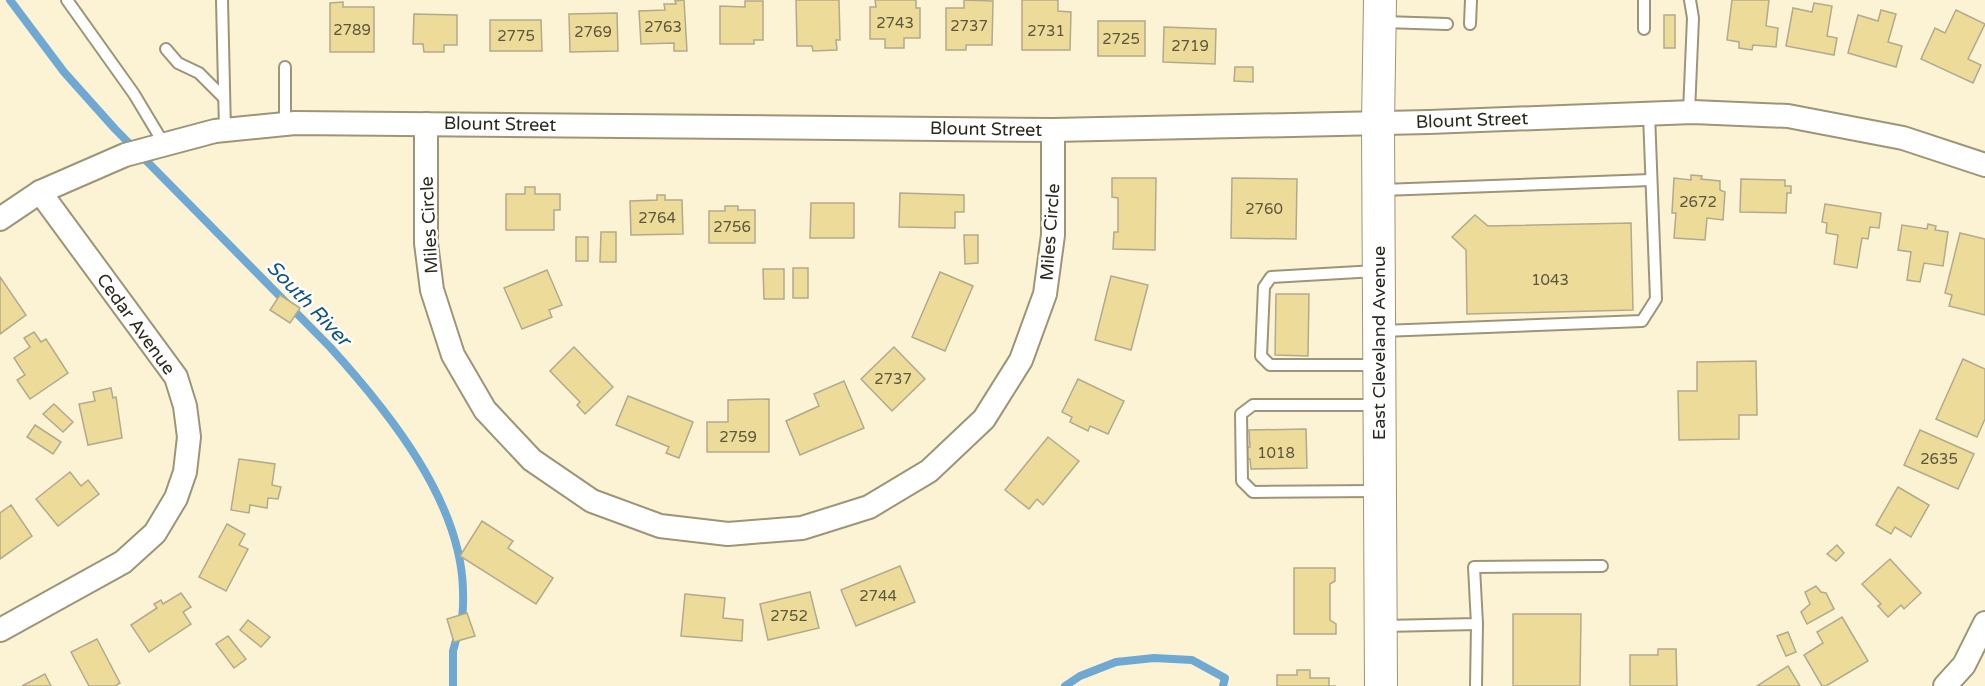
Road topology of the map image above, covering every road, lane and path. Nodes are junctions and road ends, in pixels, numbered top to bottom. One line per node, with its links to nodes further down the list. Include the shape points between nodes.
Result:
1 (67, 0): 20 (lane, via 134,94)
2 (222, 0): 12 (lane)
3 (1471, 0): 8 (lane)
4 (1644, 0): 9 (lane)
5 (1690, 0): 13 (lane, via 1693,18)
6 (1380, 11): 7 (lane); 15 (main road, East Cleveland Avenue)
7 (1448, 24)
8 (1470, 24)
9 (1644, 29)
10 (166, 49): 12 (lane)
11 (285, 67): 16 (lane)
12 (224, 98): 18 (lane)
13 (1689, 112): 14 (street, Blount Street); 21 (street, Blount Street, via 1788,116 1903,138)
14 (1649, 114): 15 (street, Blount Street); 22 (lane)
15 (1378, 123): 19 (street, Blount Street); 23 (main road, East Cleveland Avenue)
16 (285, 124): 17 (street, Blount Street); 18 (street, Blount Street)
17 (426, 124): 19 (street, Blount Street); 19 (street, Miles Circle, via 426,243 432,290 453,355 485,410 532,460 592,501 660,526 728,534 802,528 869,507 929,471 984,419 1021,360 1045,294 1053,235)
18 (225, 130): 20 (street, Blount Street)
19 (1053, 130)
20 (164, 144): 24 (street, Blount Street, via 124,155)
21 (1985, 165)
22 (1651, 180): 23 (lane); 27 (lane, via 1656,299 1642,321)
23 (1378, 190): 26 (main road, East Cleveland Avenue)
24 (40, 192): 25 (street, Blount Street); 35 (street, Cedar Avenue, via 176,377 186,406 189,437 185,472 176,498 155,533 123,562)
25 (0, 219)
26 (1379, 270): 27 (main road, East Cleveland Avenue); 28 (lane, via 1271,277 1263,287 1261,356 1270,365)
27 (1379, 331): 28 (main road, East Cleveland Avenue)
28 (1380, 365): 29 (main road, East Cleveland Avenue)
29 (1380, 405): 30 (main road, East Cleveland Avenue); 30 (lane, via 1253,405 1241,414 1242,481 1253,492)
30 (1380, 491): 34 (main road, East Cleveland Avenue)
31 (1602, 566): 33 (lane, via 1474,567)
32 (1985, 623): 38 (street, via 1964,665)
33 (1477, 624): 34 (lane); 37 (lane)
34 (1381, 626): 36 (main road, East Cleveland Avenue)
35 (0, 630)
36 (1381, 686)
37 (1476, 686)
38 (1945, 686)

